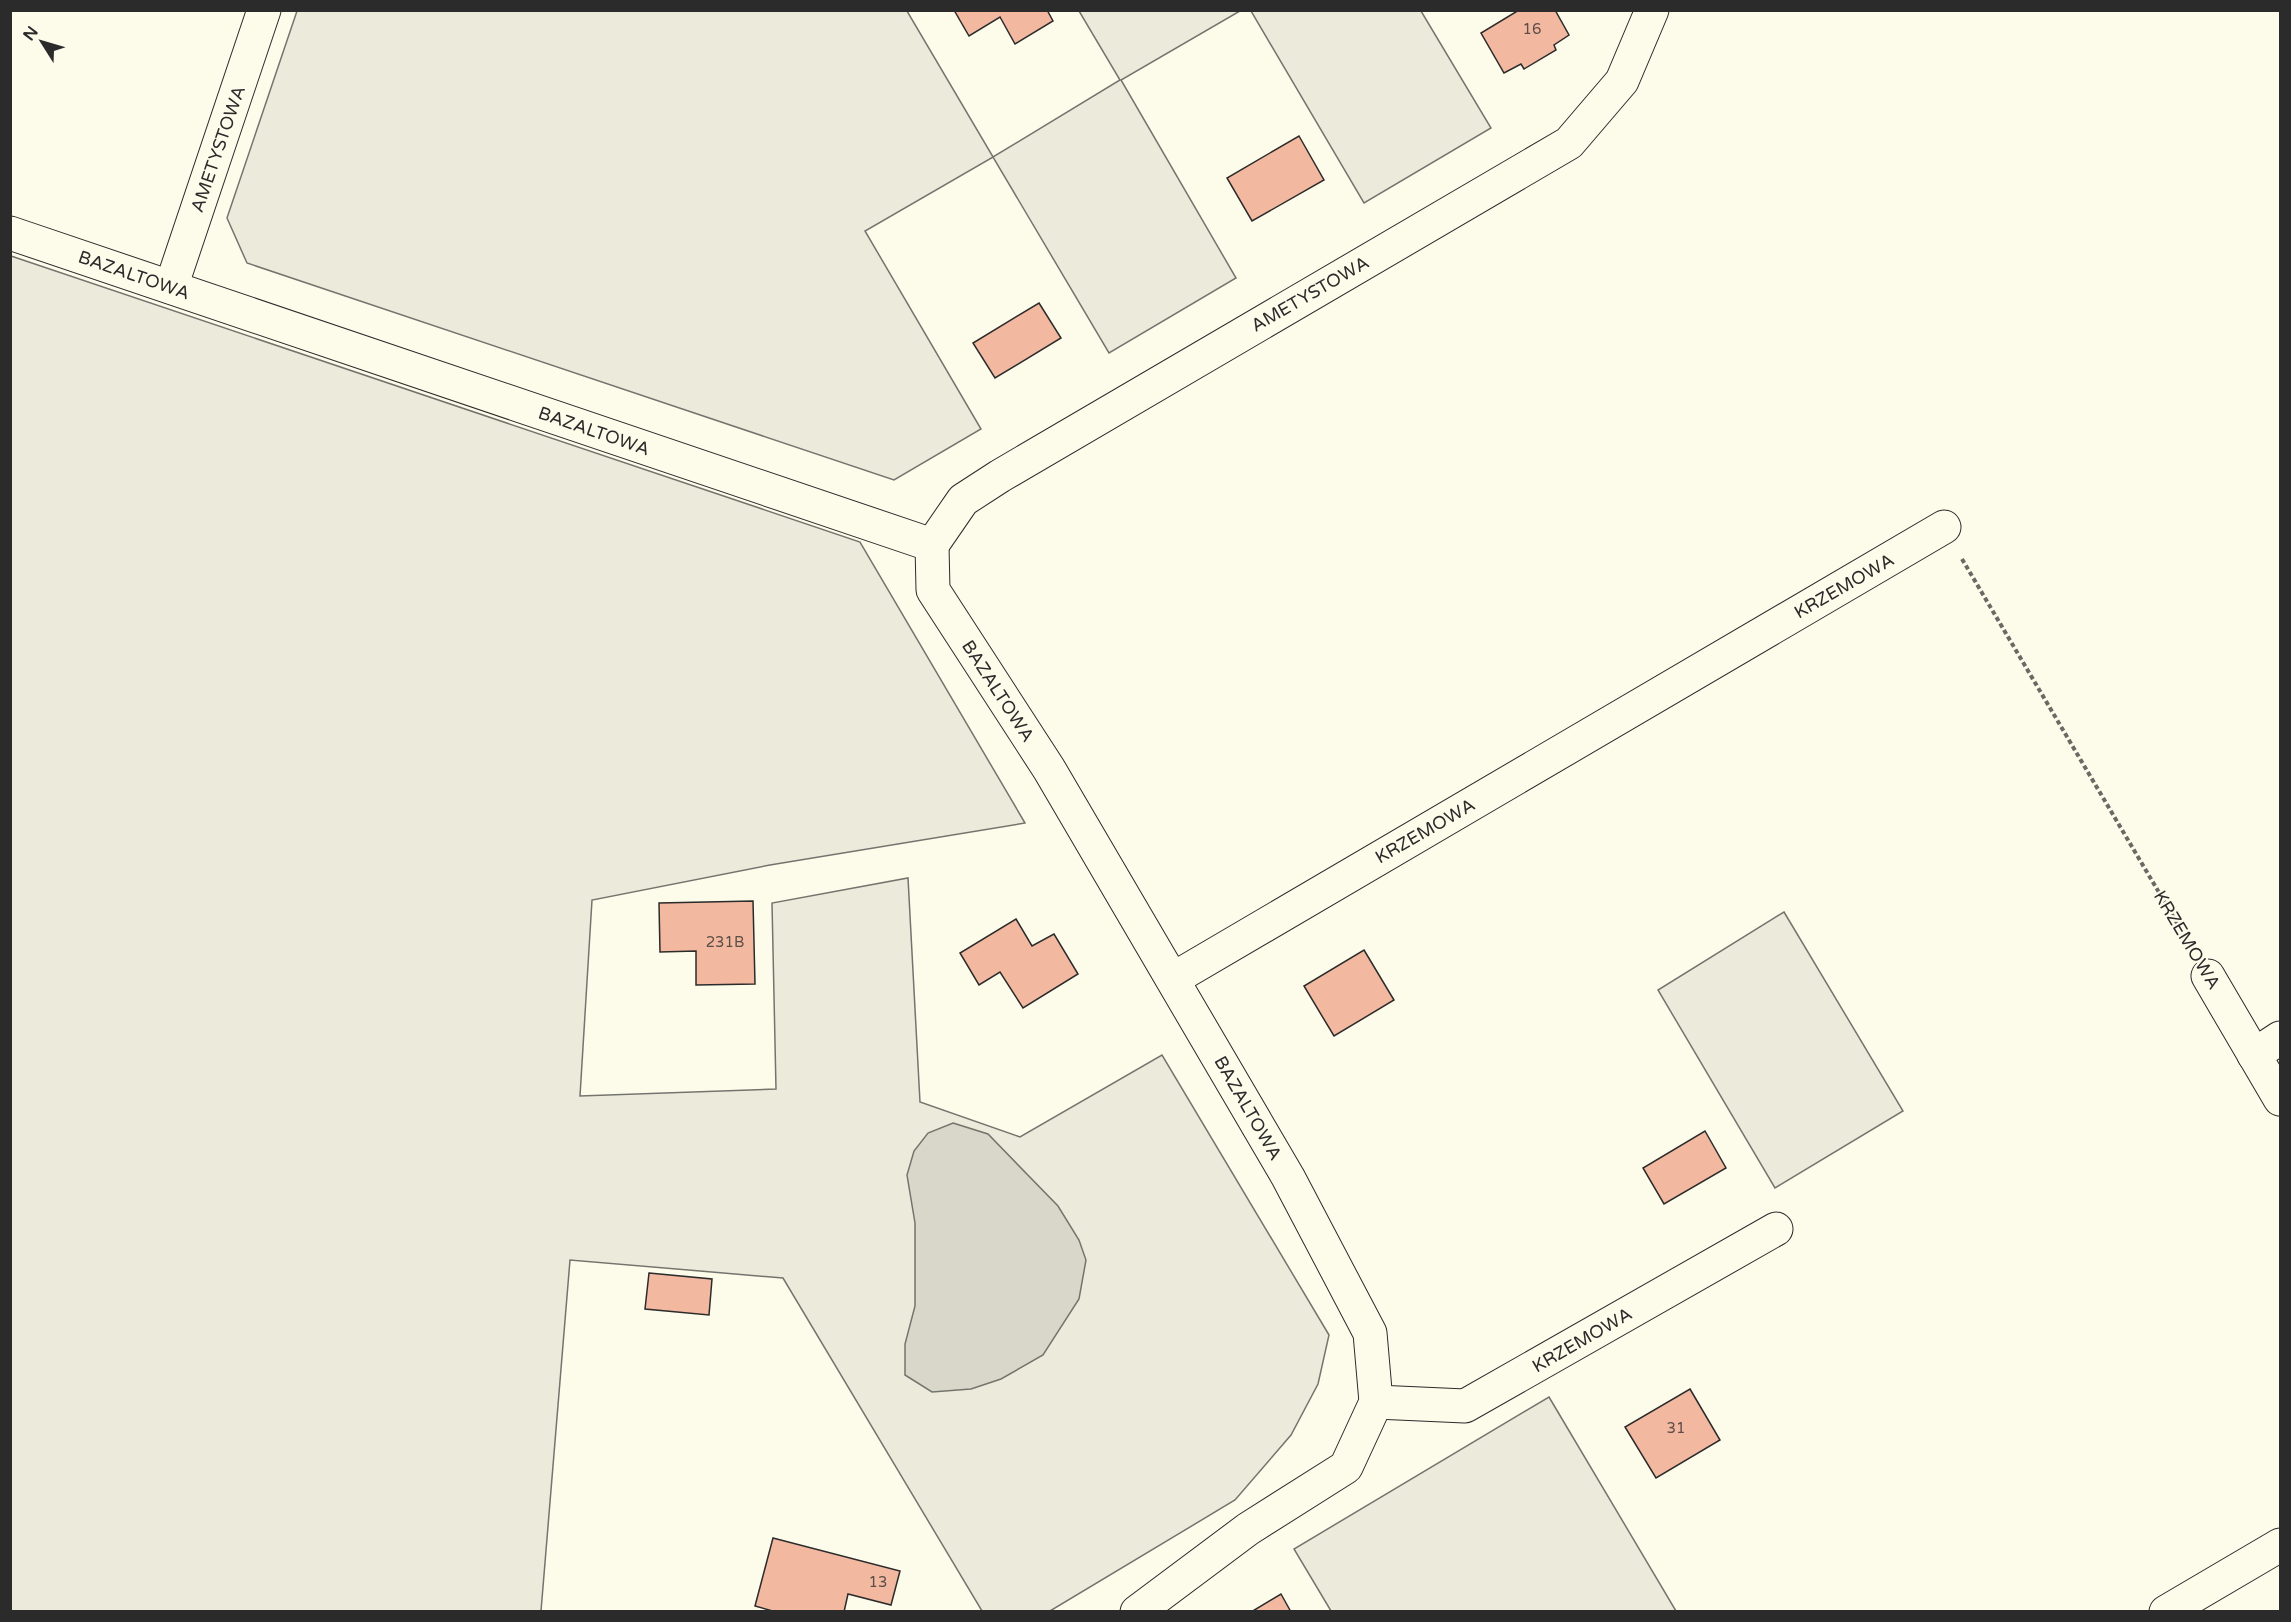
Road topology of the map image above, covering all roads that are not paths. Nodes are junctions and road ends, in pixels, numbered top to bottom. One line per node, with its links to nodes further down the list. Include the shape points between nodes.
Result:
1 (264, 10): 4 (street, AMETYSTOWA)
2 (1652, 10): 6 (street, AMETYSTOWA, via 1622,81 1569,142 1000,476 963,500)
3 (10, 233): 4 (street, BAZALTOWA)
4 (171, 287): 6 (street, BAZALTOWA)
5 (1944, 527): 8 (street, KRZEMOWA)
6 (932, 546): 8 (street, BAZALTOWA, via 933,590 1049,769)
7 (2208, 976): 9 (street, KRZEMOWA)
8 (1173, 979): 12 (street, BAZALTOWA, via 1288,1177 1370,1333)
9 (2267, 1046): 10 (street, KRZEMOWA)
10 (2280, 1099)
11 (1776, 1229): 12 (street, KRZEMOWA, via 1465,1406)
12 (1376, 1402): 14 (street, BAZALTOWA, via 1346,1467 1248,1529)
13 (2280, 1545): 15 (street)
14 (1137, 1611)
15 (2166, 1611)

